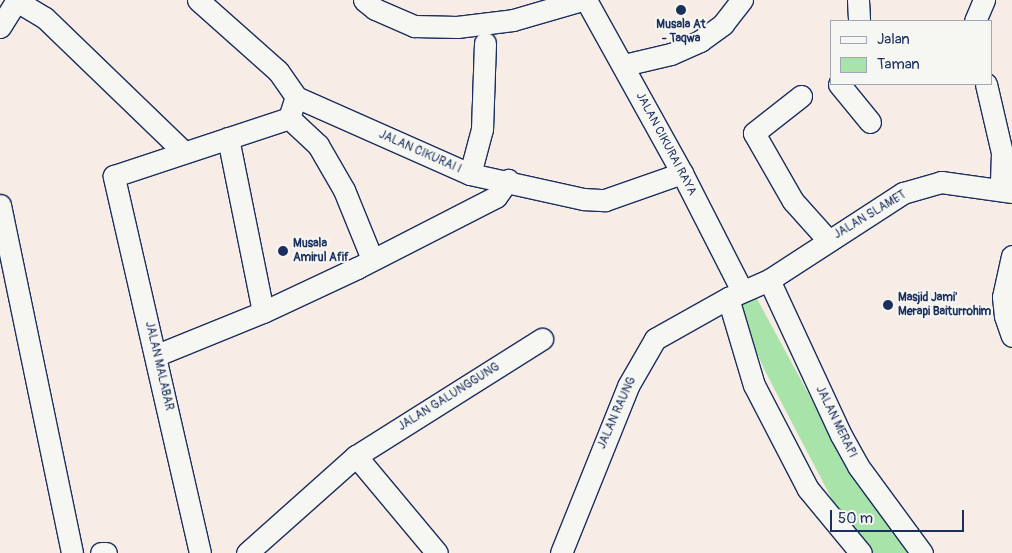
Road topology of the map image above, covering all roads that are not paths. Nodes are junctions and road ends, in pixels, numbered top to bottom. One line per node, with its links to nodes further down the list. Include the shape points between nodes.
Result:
1 (16, 0): 11 (street); 21 (street, via 45,18)
2 (200, 0): 17 (street, via 278,70)
3 (364, 0): 4 (street, via 375,9 414,26 448,27 513,20)
4 (582, 0)
5 (586, 0): 13 (street, JALAN CIKURAI RAYA)
6 (742, 0): 13 (street, via 723,24 700,41 671,54)
7 (858, 0): 9 (street)
8 (984, 0): 10 (street)
9 (860, 20)
10 (975, 20)
11 (0, 27)
12 (485, 43): 23 (street, via 482,129)
13 (624, 65): 22 (street, JALAN CIKURAI RAYA)
14 (840, 85): 19 (street)
15 (986, 85): 25 (street, via 1002,153)
16 (801, 96): 27 (street, via 754,133 793,201)
17 (296, 97): 18 (street); 23 (street, JALAN CIKURAI I)
18 (289, 118): 20 (street); 29 (street, via 318,146 344,190)
19 (870, 122)
20 (228, 138): 21 (street); 32 (street)
21 (184, 152): 35 (street, JALAN MALABAR, via 116,174 114,180)
22 (682, 173): 24 (street, JALAN CIKURAI I, via 605,200 583,199); 31 (street, JALAN CIKURAI RAYA, via 725,257)
23 (470, 174): 24 (street, JALAN CIKURAI I)
24 (508, 180): 29 (street, via 496,197)
25 (1006, 191): 27 (street, JALAN SLAMET, via 941,182 903,193)
26 (0, 205): 37 (street)
27 (828, 240): 30 (street, JALAN SLAMET)
28 (1012, 256): 33 (street, via 1003,297)
29 (372, 259): 32 (street)
30 (769, 280): 31 (street, JALAN RAUNG); 45 (street, JALAN MERAPI, via 858,466)
31 (735, 295): 43 (street, JALAN RAUNG, via 656,339 628,386); 44 (street, via 754,384 808,489)
32 (263, 312): 35 (street)
33 (1012, 336)
34 (542, 339): 36 (street, JALAN GALUNGGUNG)
35 (157, 355): 40 (street, JALAN MALABAR)
36 (356, 456): 41 (street, JALAN GALUNGGUNG); 42 (street)
37 (72, 553)
38 (102, 553): 39 (street)
39 (106, 553)
40 (200, 553)
41 (247, 553)
42 (436, 553)
43 (561, 553)
44 (861, 553)
45 (922, 553)

